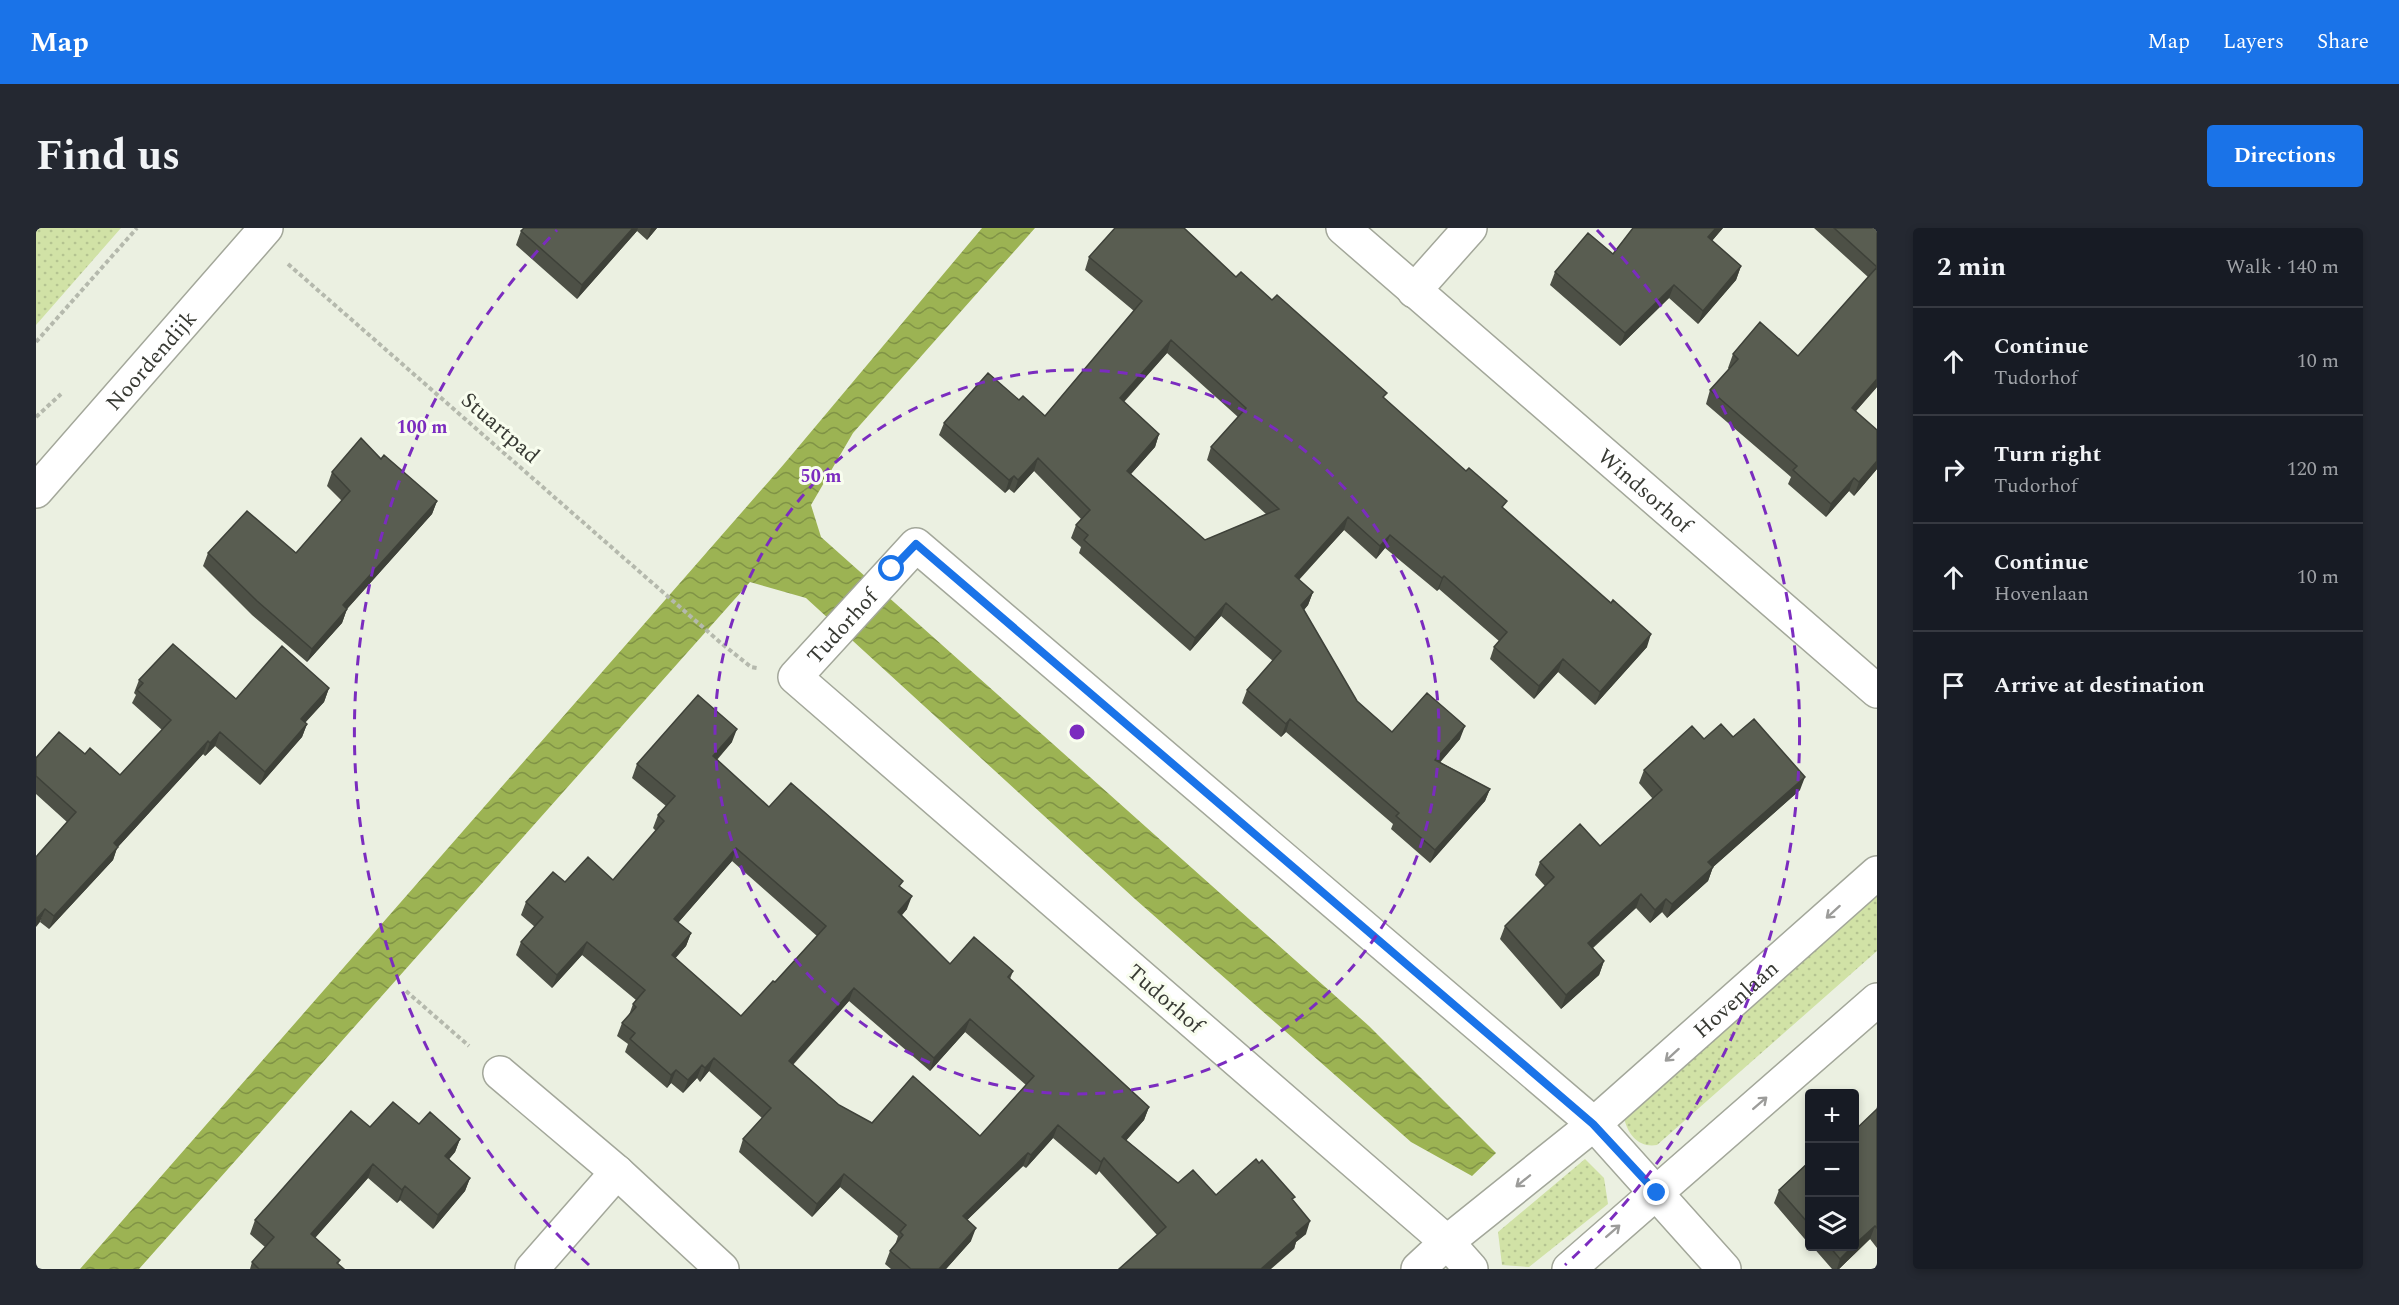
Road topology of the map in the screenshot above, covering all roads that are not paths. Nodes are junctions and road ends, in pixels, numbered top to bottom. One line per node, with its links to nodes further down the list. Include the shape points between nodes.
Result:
1 (1343, 228): 4 (street, Windsorhof)
2 (1470, 228): 4 (street)
3 (261, 233): 5 (street, Noordendijk)
4 (1414, 291): 6 (street, Windsorhof)
5 (36, 491)
6 (1877, 691)
7 (1877, 873): 10 (street, Hovenlaan, one-way to 10)
8 (1877, 1000): 12 (street, one-way to 8)
9 (500, 1073): 11 (street)
10 (1593, 1124): 12 (street); 13 (street, Hovenlaan, one-way to 13); 13 (street, Tudorhof, via 916,544 795,677)
11 (617, 1172): 14 (street); 15 (street)
12 (1657, 1193): 18 (street, one-way to 12); 19 (street)
13 (1447, 1242): 16 (street, Hovenlaan); 17 (street)
14 (532, 1269)
15 (722, 1269)
16 (1418, 1269)
17 (1471, 1269)
18 (1569, 1269)
19 (1724, 1269)

